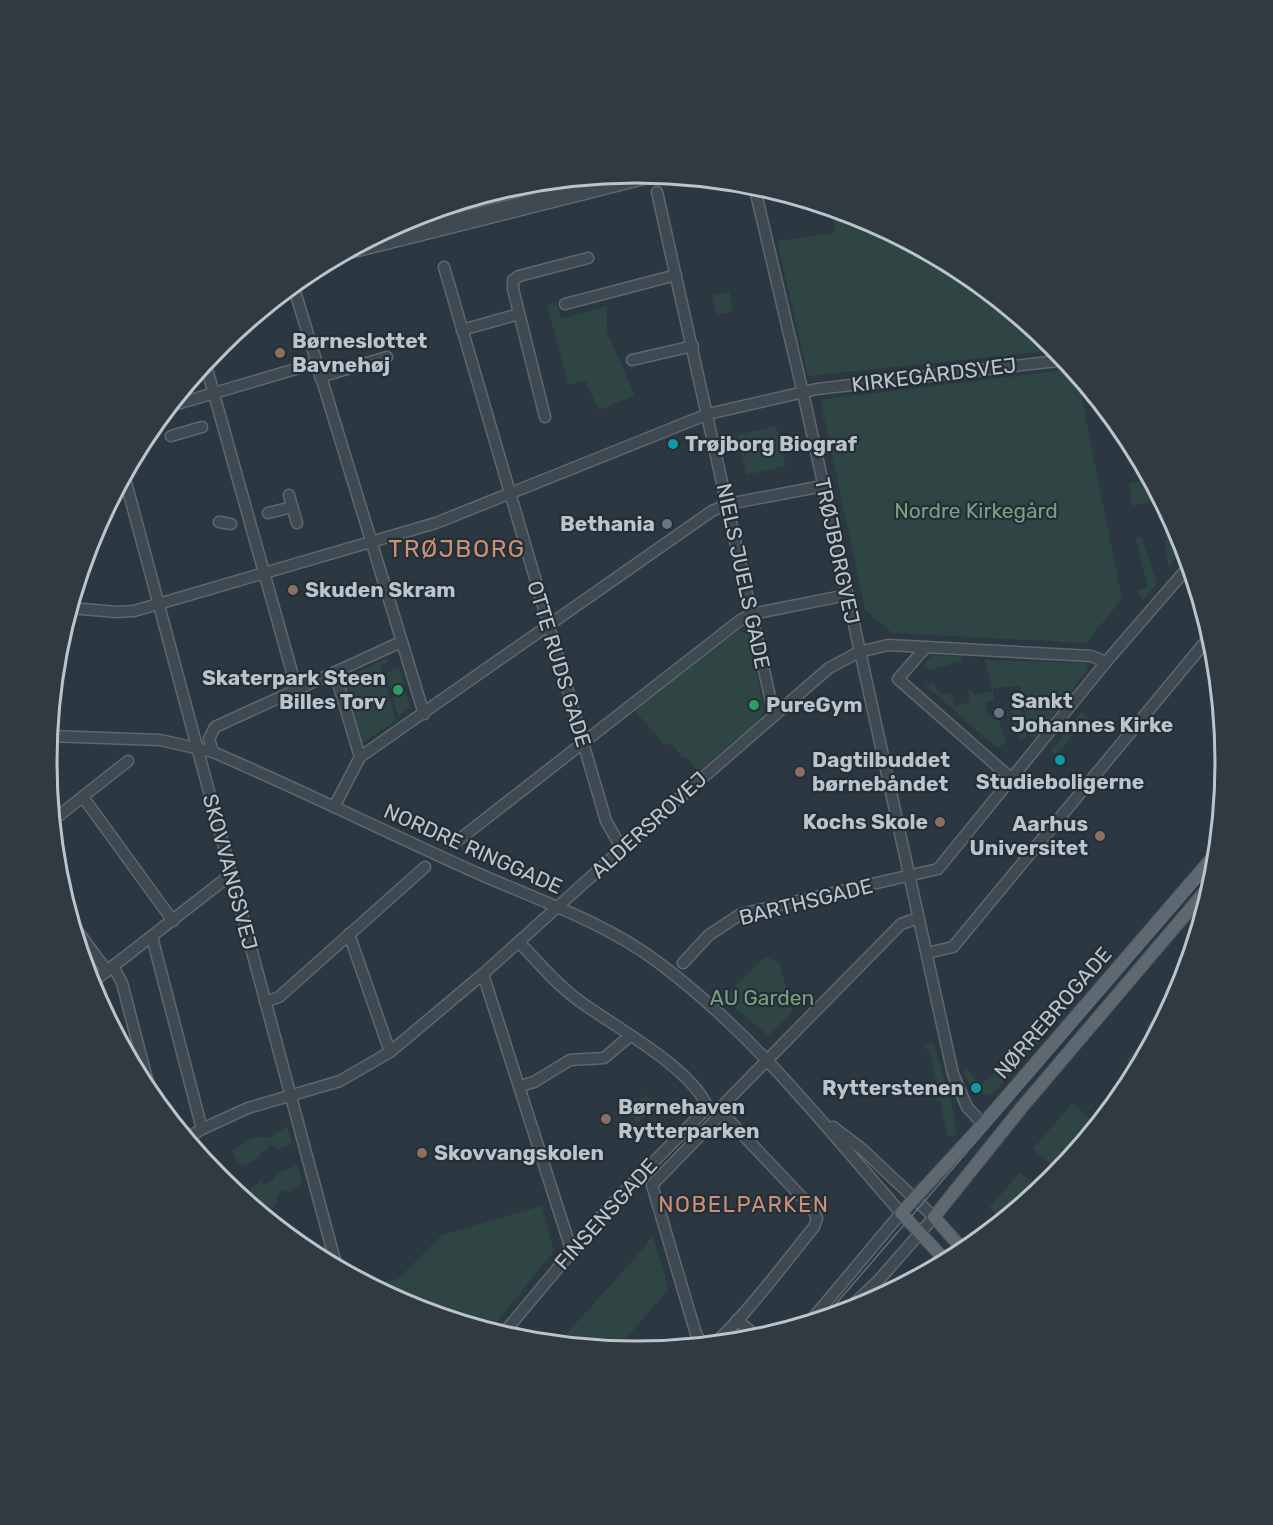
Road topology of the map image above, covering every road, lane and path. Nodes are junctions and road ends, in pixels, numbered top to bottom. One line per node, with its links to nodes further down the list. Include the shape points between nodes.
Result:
1 (627, 183): 6 (street)
2 (596, 184): 5 (street)
3 (657, 192): 9 (street, NIELS JUELS GADE)
4 (757, 196): 21 (street, TRØJBORGVEJ)
5 (406, 231)
6 (372, 248)
7 (588, 258): 12 (street, via 516,277 513,289)
8 (444, 267): 13 (street, OTTE RUDS GADE)
9 (675, 275): 11 (street); 14 (street, NIELS JUELS GADE)
10 (296, 295): 18 (street)
11 (565, 304)
12 (519, 314): 13 (street); 25 (street)
13 (462, 330): 30 (street, OTTE RUDS GADE)
14 (693, 346): 16 (street); 24 (street, NIELS JUELS GADE)
15 (387, 357): 20 (street)
16 (632, 360)
17 (1054, 361): 21 (street, KIRKEGÅRDSVEJ)
18 (316, 363): 20 (street); 22 (street)
19 (208, 373): 22 (street)
20 (320, 377): 37 (street)
21 (803, 392): 24 (street, KIRKEGÅRDSVEJ); 28 (street, TRØJBORGVEJ)
22 (214, 393): 23 (street); 34 (street, via 218,423)
23 (183, 402)
24 (708, 414): 30 (street, KIRKEGÅRDSVEJ); 32 (street, NIELS JUELS GADE)
25 (545, 417)
26 (202, 427): 27 (street)
27 (171, 436)
28 (823, 486): 32 (street); 40 (street, TRØJBORGVEJ)
29 (127, 487): 41 (street, SKOVVANGSVEJ)
30 (508, 494): 37 (street, KIRKEGÅRDSVEJ, via 434,524); 44 (street, OTTE RUDS GADE)
31 (289, 495): 33 (street)
32 (728, 504): 43 (street, NIELS JUELS GADE); 44 (street, via 712,511)
33 (292, 507): 34 (street); 36 (street)
34 (250, 519): 35 (street); 39 (street)
35 (219, 522)
36 (297, 523)
37 (371, 543): 39 (street, KIRKEGÅRDSVEJ); 45 (street)
38 (1184, 572): 49 (street, BARTHSGADE)
39 (265, 573): 41 (street, KIRKEGÅRDSVEJ); 51 (street)
40 (847, 595): 43 (street); 48 (street, TRØJBORGVEJ)
41 (160, 604): 42 (street, KIRKEGÅRDSVEJ, via 126,612); 56 (street, SKOVVANGSVEJ)
42 (78, 609)
43 (752, 614): 53 (street, NIELS JUELS GADE); 55 (street)
44 (548, 626): 52 (street); 55 (street, OTTE RUDS GADE)
45 (401, 642): 50 (street); 52 (street)
46 (1204, 644): 78 (street, via 953,947)
47 (926, 647): 48 (street, ALDERSROVEJ, via 882,646); 49 (street, ALDERSROVEJ, via 1091,656); 60 (street, via 898,679)
48 (859, 652): 53 (street, ALDERSROVEJ, via 829,668); 68 (street, TRØJBORGVEJ)
49 (1106, 663): 60 (street, BARTHSGADE)
50 (335, 672): 51 (street); 58 (street)
51 (297, 690): 57 (street, via 215,727 209,736)
52 (424, 714): 58 (street)
53 (774, 715): 65 (street, ALDERSROVEJ)
54 (58, 736): 56 (street, NORDRE RINGGADE, via 160,740)
55 (582, 743): 64 (street); 65 (street, OTTE RUDS GADE, via 606,821)
56 (197, 747): 57 (street, NORDRE RINGGADE); 69 (street, SKOVVANGSVEJ)
57 (213, 752): 62 (street, NORDRE RINGGADE)
58 (360, 757): 62 (street)
59 (128, 761): 61 (street)
60 (1013, 780): 68 (street, BARTHSGADE, via 938,870)
61 (83, 797): 63 (street); 73 (street)
62 (334, 807): 71 (street, NORDRE RINGGADE)
63 (60, 815)
64 (456, 842)
65 (622, 849): 71 (street, ALDERSROVEJ)
66 (1207, 864): 92 (main road, NØRREBROGADE)
67 (425, 867): 74 (street)
68 (909, 877): 72 (street, TRØJBORGVEJ); 79 (street, BARTHSGADE, via 741,915 709,935)
69 (231, 878): 73 (street); 83 (street, SKOVVANGSVEJ)
70 (1199, 898): 97 (main road, NØRREBROGADE)
71 (558, 908): 77 (street, ALDERSROVEJ); 86 (street, NORDRE RINGGADE, via 630,943 659,963 736,1028)
72 (918, 918): 78 (street, TRØJBORGVEJ); 86 (street, via 901,924)
73 (173, 921): 75 (street)
74 (349, 934): 83 (street, via 279,997); 85 (street)
75 (152, 937): 80 (street); 93 (street)
76 (85, 940): 80 (street)
77 (519, 942): 81 (street, ALDERSROVEJ); 84 (street, via 576,999)
78 (927, 953): 92 (street, TRØJBORGVEJ, via 952,1074 967,1107)
79 (683, 963)
80 (110, 969): 82 (street); 87 (street, via 122,983)
81 (483, 974): 85 (street, ALDERSROVEJ); 88 (street)
82 (99, 978)
83 (265, 1002): 89 (street, SKOVVANGSVEJ)
84 (630, 1036): 88 (street, via 604,1058 570,1060); 100 (street, FINSENSGADE, via 665,1060 706,1104 704,1111)
85 (390, 1052): 89 (street, ALDERSROVEJ, via 340,1081)
86 (767, 1061): 90 (street, via 725,1103); 91 (street, NORDRE RINGGADE)
87 (144, 1066)
88 (520, 1086): 100 (street)
89 (291, 1096): 93 (street, ALDERSROVEJ, via 248,1108); 102 (street, SKOVVANGSVEJ)
90 (724, 1111): 105 (street, via 817,1218 814,1227); 109 (street, via 655,1181 652,1191)
91 (822, 1119): 95 (street, NORDRE RINGGADE, via 853,1141); 96 (street, NORDRE RINGGADE)
92 (984, 1124): 95 (main road, NØRREBROGADE)
93 (202, 1128): 94 (street, ALDERSROVEJ)
94 (193, 1134)
95 (914, 1198): 96 (main road, NØRREBROGADE); 97 (street, NORDRE RINGGADE)
96 (901, 1213): 98 (main road, NORDRE RINGGADE); 104 (street)
97 (934, 1217): 98 (street, NØRREBROGADE); 99 (main road, NORDRE RINGGADE)
98 (920, 1234): 101 (main road, NORDRE RINGGADE); 103 (street, NØRREBROGADE)
99 (958, 1244)
100 (571, 1249): 106 (street, FINSENSGADE)
101 (940, 1255)
102 (334, 1256)
103 (863, 1296)
104 (818, 1313)
105 (737, 1320): 107 (street); 108 (street)
106 (508, 1327)
107 (750, 1331)
108 (722, 1335)
109 (699, 1338)

